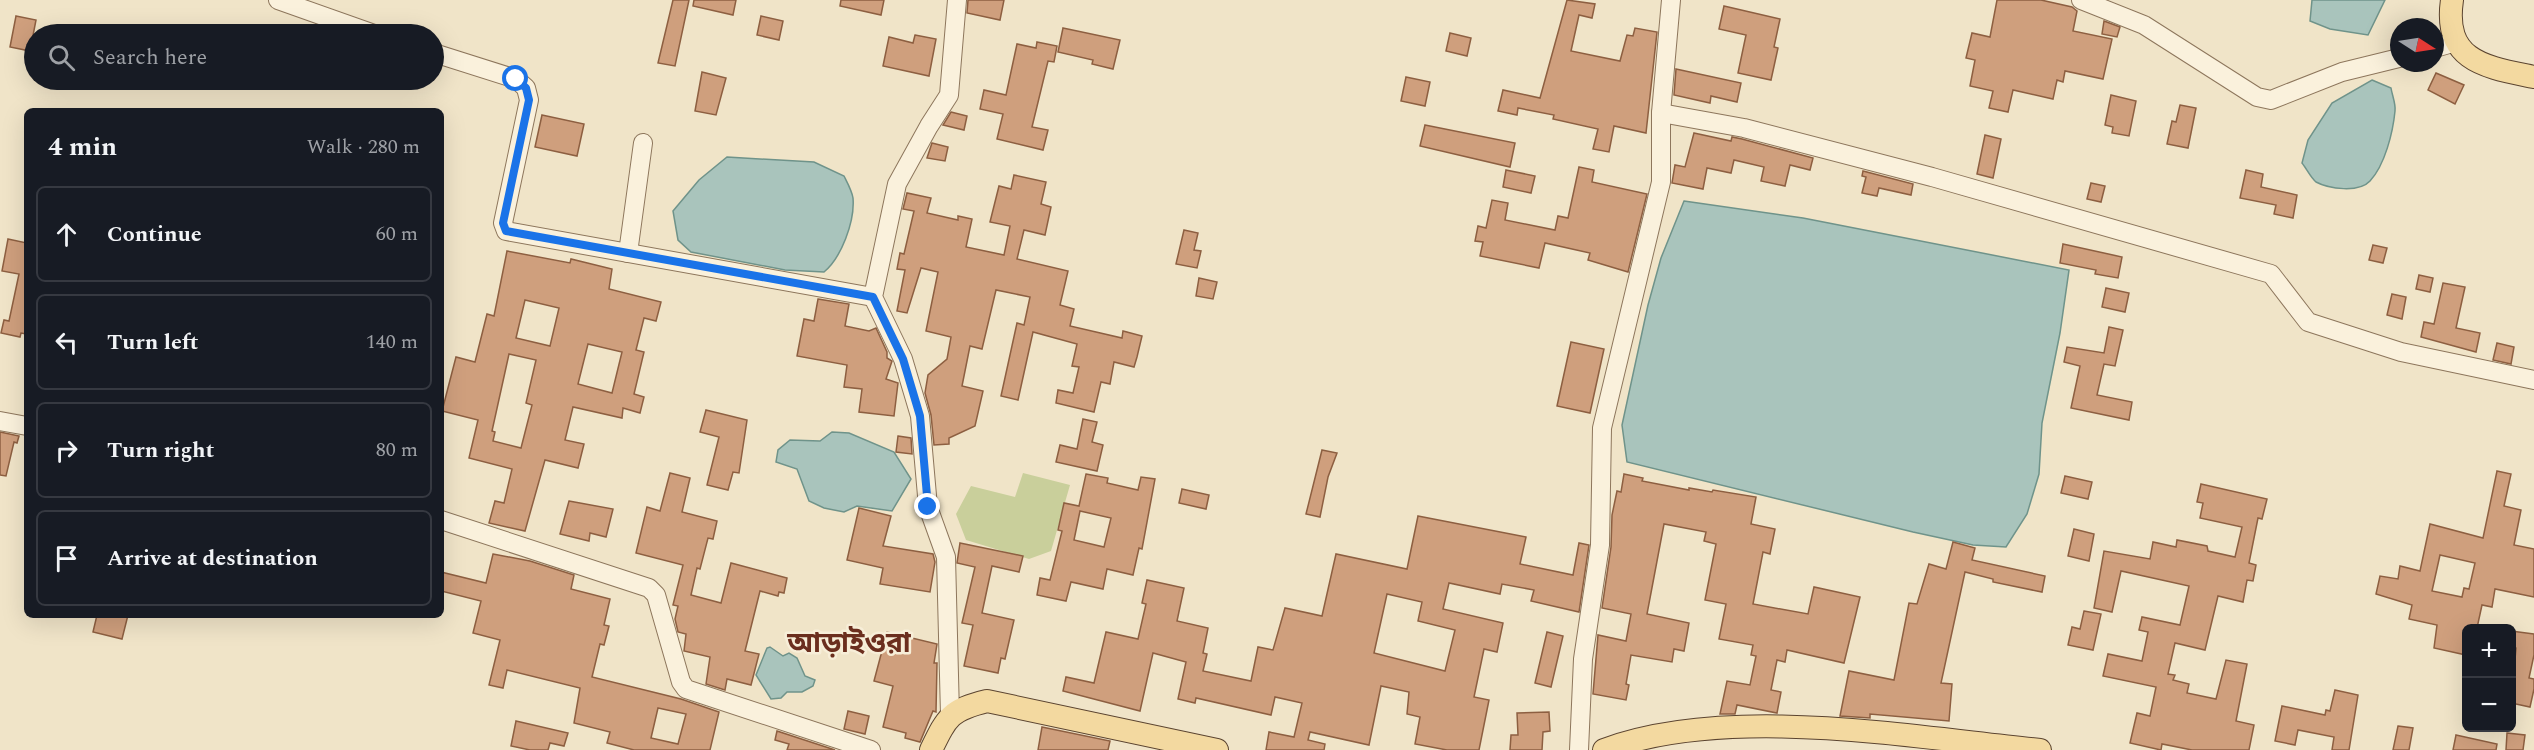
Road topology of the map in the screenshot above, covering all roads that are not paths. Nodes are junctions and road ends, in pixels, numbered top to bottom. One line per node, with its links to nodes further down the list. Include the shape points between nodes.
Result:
1 (278, 0): 6 (street)
2 (957, 0): 14 (street, via 949,96 897,184)
3 (1671, 0): 11 (street)
4 (2081, 0): 9 (street, via 2144,25 2257,97 2271,100 2342,72)
5 (2452, 0): 7 (main road)
6 (346, 24)
7 (2446, 45): 10 (main road, via 2487,67)
8 (444, 56): 13 (street, via 516,79 526,88 529,100 503,223 506,231)
9 (2390, 60)
10 (2534, 77)
11 (1661, 112): 15 (street, via 1744,128 1899,169 2271,274 2308,322 2401,352); 23 (street, via 1660,182 1602,428 1600,545 1583,658)
12 (644, 143): 13 (street)
13 (628, 253): 14 (street)
14 (873, 297): 19 (street, via 903,359 920,416 928,507 946,557)
15 (2534, 380)
16 (0, 421): 17 (street)
17 (24, 425)
18 (444, 521): 20 (street, via 649,588 656,595 686,689)
19 (950, 715): 21 (main road); 22 (main road, via 987,701)
20 (871, 750)
21 (932, 750)
22 (1217, 750)
23 (1579, 750)
24 (1604, 750): 25 (main road, via 1635,739 1728,726 1836,730)
25 (2040, 750)

